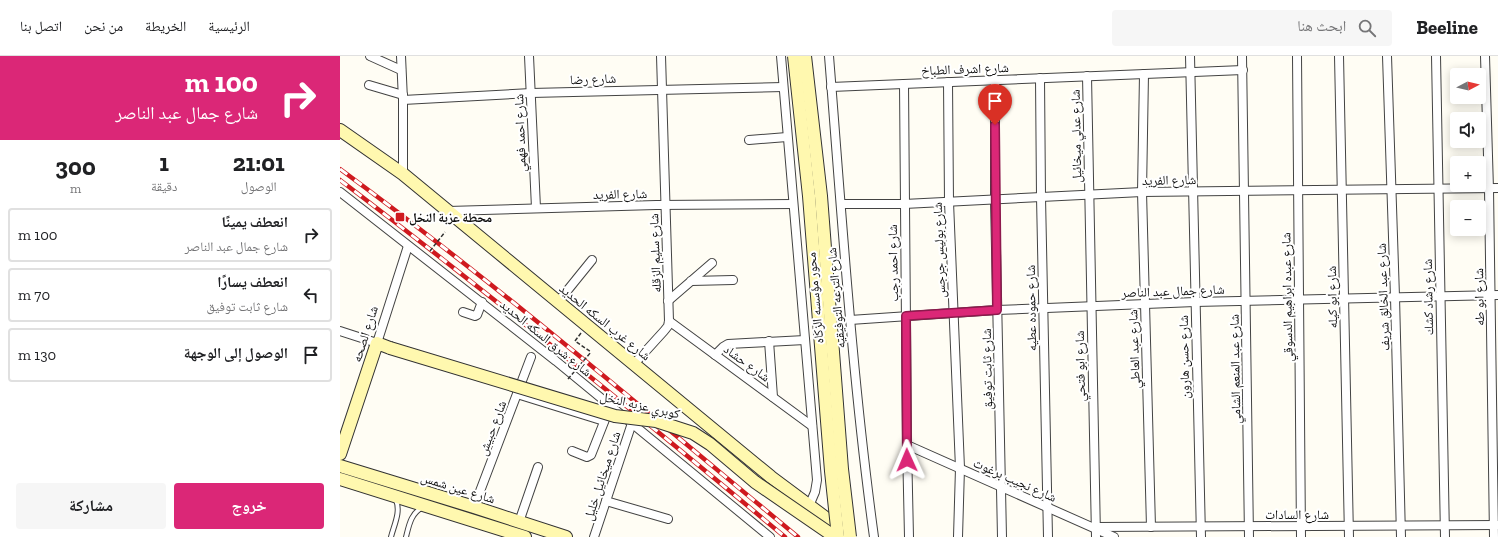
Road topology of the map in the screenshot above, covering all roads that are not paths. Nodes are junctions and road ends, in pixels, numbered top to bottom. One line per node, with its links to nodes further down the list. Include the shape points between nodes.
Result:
1 (370, 56): 16 (street)
2 (400, 56): 16 (street)
3 (529, 56): 29 (street, شارع احمد فهمي)
4 (661, 56): 28 (street, شارع سليم الزقله)
5 (781, 56): 26 (street)
6 (794, 56): 124 (main road, محور مؤسسه الزكاه, bridge, via 809,196)
7 (805, 56): 125 (main road, محور مؤسسه الزكاه, bridge, via 820,196 842,469)
8 (829, 56): 27 (street, شارع الترعه التوفيقيه)
9 (1190, 56): 18 (street, شارع حسن هارون)
10 (1242, 56): 17 (street, شارع عبد المنعم الشامي)
11 (1297, 56): 41 (street, شارع عبده ابراهيم الدسوقي)
12 (1339, 56): 38 (street, شارع ابو كيله)
13 (1387, 56): 39 (street, شارع عبد الخالق شريف)
14 (1436, 56): 37 (street, شارع رشاد كشك)
15 (1485, 56): 35 (street, شارع ابو طه)
16 (401, 70): 30 (street)
17 (1242, 70): 18 (street, شارع اشرف الطباخ); 40 (street, شارع عبد المنعم الشامي)
18 (1191, 72): 19 (street, شارع اشرف الطباخ); 44 (street, شارع حسن هارون)
19 (1144, 74): 20 (street, شارع اشرف الطباخ); 43 (street, شارع عبد العاطي)
20 (1087, 76): 21 (street, شارع اشرف الطباخ); 45 (street, شارع عدلي ميخائيل)
21 (1040, 78): 22 (street, شارع اشرف الطباخ); 46 (street, شارع حموده عطيه)
22 (994, 80): 23 (street, شارع اشرف الطباخ); 47 (street, شارع ثابت توفيق)
23 (948, 82): 24 (street, شارع اشرف الطباخ); 48 (street, شارع بوليس جرجس)
24 (904, 84): 27 (street, شارع اشرف الطباخ); 51 (street, شارع احمد رجب)
25 (370, 85): 30 (street, شارع رضا)
26 (783, 86): 28 (street, شارع رضا); 32 (street)
27 (831, 87): 50 (street, شارع الترعه التوفيقيه)
28 (662, 90): 29 (street, شارع رضا); 52 (street, شارع سليم الزقله)
29 (531, 93): 30 (street, شارع رضا); 53 (street, شارع احمد فهمي)
30 (403, 98): 34 (street)
31 (340, 130): 34 (main road, شارع غرب السكه الحديد)
32 (787, 137): 33 (street); 49 (street)
33 (749, 140)
34 (403, 174): 54 (main road, شارع غرب السكه الحديد)
35 (1489, 188): 36 (street, شارع الفريد); 37 (street, شارع الفريد); 60 (street, شارع ابو طه)
36 (1498, 188)
37 (1438, 189): 39 (street, شارع الفريد); 61 (street, شارع رشاد كشك)
38 (1342, 190): 39 (street, شارع الفريد); 41 (street, شارع الفريد); 63 (street, شارع ابو كيله)
39 (1392, 190): 62 (street, شارع عبد الخالق شريف)
40 (1244, 191): 41 (street, شارع الفريد); 44 (street, شارع الفريد); 65 (street, شارع عبد المنعم الشامي)
41 (1298, 191): 64 (street, شارع عبده ابراهيم الدسوقي)
42 (340, 192): 55 (street, شارع شرق السكه الحديد)
43 (1142, 192): 44 (street, شارع الفريد); 45 (street, شارع الفريد); 70 (street, شارع عبد العاطي)
44 (1192, 192): 69 (street, شارع حسن هارون)
45 (1089, 195): 46 (street, شارع الفريد); 71 (street, شارع ابو فتحي)
46 (1041, 197): 47 (street, شارع الفريد); 72 (street, شارع حموده عطيه)
47 (995, 200): 48 (street, شارع الفريد); 73 (street, شارع ثابت توفيق)
48 (948, 202): 51 (street, شارع الفريد); 75 (street, شارع بوليس جرجس)
49 (793, 204): 52 (street, شارع الفريد); 80 (street)
50 (841, 204): 51 (street, شارع الفريد); 78 (street, شارع الترعه التوفيقيه)
51 (904, 204): 76 (street, شارع احمد رجب)
52 (665, 205): 53 (street, شارع الفريد); 66 (street, شارع سليم الزقله)
53 (536, 208): 54 (street, شارع الفريد)
54 (448, 211): 68 (main road, شارع غرب السكه الحديد)
55 (408, 246): 67 (street, شارع شرق السكه الحديد); 82 (street, شارع الصحه)
56 (592, 260): 68 (street)
57 (712, 262): 59 (street)
58 (733, 280): 59 (street)
59 (691, 281): 66 (street)
60 (1494, 295): 61 (street, شارع جمال عبد الناصر); 109 (street, شارع ابو طه)
61 (1440, 296): 62 (street, شارع جمال عبد الناصر); 108 (street, شارع رشاد كشك)
62 (1395, 297): 63 (street, شارع جمال عبد الناصر); 113 (street, شارع عبد الخالق شريف)
63 (1344, 298): 64 (street, شارع جمال عبد الناصر); 112 (street, شارع ابو كيله)
64 (1299, 299): 65 (street, شارع جمال عبد الناصر); 111 (street, شارع عبده ابراهيم الدسوقي)
65 (1246, 300): 69 (street, شارع جمال عبد الناصر); 110 (street, شارع عبد المنعم الشامي)
66 (668, 301): 77 (street, شارع سليم الزقله)
67 (482, 302): 74 (street, via 477,315); 88 (street, شارع شرق السكه الحديد)
68 (558, 302): 85 (main road, شارع غرب السكه الحديد)
69 (1195, 302): 70 (street, شارع جمال عبد الناصر); 115 (street, شارع حسن هارون)
70 (1145, 304): 71 (street, شارع جمال عبد الناصر); 114 (street, شارع عبد العاطي)
71 (1090, 306): 72 (street, شارع جمال عبد الناصر); 116 (street, شارع ابو فتحي)
72 (1043, 308): 73 (street, شارع جمال عبد الناصر); 105 (street, شارع حموده عطيه)
73 (997, 310): 75 (street, شارع جمال عبد الناصر); 99 (street, شارع ثابت توفيق)
74 (463, 312)
75 (954, 313): 76 (street, شارع جمال عبد الناصر); 97 (street, شارع بوليس جرجس)
76 (906, 316): 78 (street, شارع جمال عبد الناصر); 92 (street, شارع احمد رجب)
77 (669, 320): 83 (street, شارع حشاد); 85 (street, via 668,326)
78 (850, 320): 126 (street, شارع الترعه التوفيقيه)
79 (340, 331): 82 (street)
80 (805, 340): 81 (street); 91 (street)
81 (770, 341): 83 (street, via 728,344); 87 (street)
82 (377, 343): 94 (main road, شارع الصحه); 123 (main road, كوبري عزبه النخل, bridge, via 615,416 656,421 693,433 755,482)
83 (715, 355): 87 (street, شارع حشاد)
84 (531, 356): 86 (street, شارع حبيش)
85 (634, 364): 103 (main road, شارع غرب السكه الحديد)
86 (517, 394): 89 (street); 104 (street, شارع حبيش)
87 (773, 397): 91 (street, شارع حشاد)
88 (610, 405): 89 (street); 90 (street, شارع شرق السكه الحديد)
89 (604, 421): 93 (street, via 591,455 583,456)
90 (632, 423): 101 (street, شارع ميخائيل خليل); 122 (street, شارع شرق السكه الحديد)
91 (812, 426): 103 (street, via 817,480)
92 (907, 445): 97 (street, شارع نجيب برغوث); 127 (street, شارع احمد رجب)
93 (572, 451)
94 (340, 454)
95 (340, 466): 104 (main road, شارع عين شمس)
96 (538, 467): 107 (street)
97 (960, 468): 99 (street, شارع نجيب برغوث); 128 (street, شارع بوليس جرجس)
98 (340, 479): 100 (main road, شارع عين شمس)
99 (1001, 487): 105 (street, شارع نجيب برغوث); 129 (street, شارع ثابت توفيق)
100 (393, 496): 102 (main road, شارع عين شمس); 117 (lane, via 397,501 398,514)
101 (606, 501): 106 (street); 121 (street, شارع ميخائيل خليل)
102 (426, 506): 118 (lane, via 415,512); 119 (main road, شارع عين شمس)
103 (809, 506): 125 (main road, شارع غرب السكه الحديد)
104 (474, 507): 107 (main road, شارع عين شمس)
105 (1048, 508): 116 (street, شارع نجيب برغوث); 130 (street, شارع حموده عطيه)
106 (668, 519)
107 (520, 522): 120 (main road, شارع عين شمس)
108 (1445, 525): 109 (street, شارع السادات); 113 (street, شارع السادات); 137 (street, شارع رشاد كشك)
109 (1496, 525): 138 (street, شارع ابو طه)
110 (1249, 526): 111 (street, شارع السادات); 115 (street, شارع السادات); 133 (street, شارع عبد المنعم الشامي)
111 (1301, 526): 112 (street, شارع السادات); 134 (street, شارع عبده ابراهيم الدسوقي)
112 (1348, 526): 113 (street, شارع السادات); 135 (street, شارع ابو كيله)
113 (1400, 526): 136 (street, شارع عبد الخالق شريف)
114 (1151, 527): 115 (street, شارع السادات); 116 (street, شارع السادات)
115 (1200, 527): 132 (street, شارع حسن هارون)
116 (1095, 531): 131 (street, شارع نجيب برغوث)
117 (391, 537)
118 (406, 537)
119 (525, 537)
120 (566, 537)
121 (594, 537)
122 (770, 537)
123 (834, 537)
124 (838, 537)
125 (851, 537)
126 (874, 537)
127 (909, 537)
128 (958, 537)
129 (1002, 537)
130 (1048, 537)
131 (1114, 537)
132 (1201, 537)
133 (1249, 537)
134 (1301, 537)
135 (1349, 537)
136 (1400, 537)
137 (1445, 537)
138 (1494, 537)

